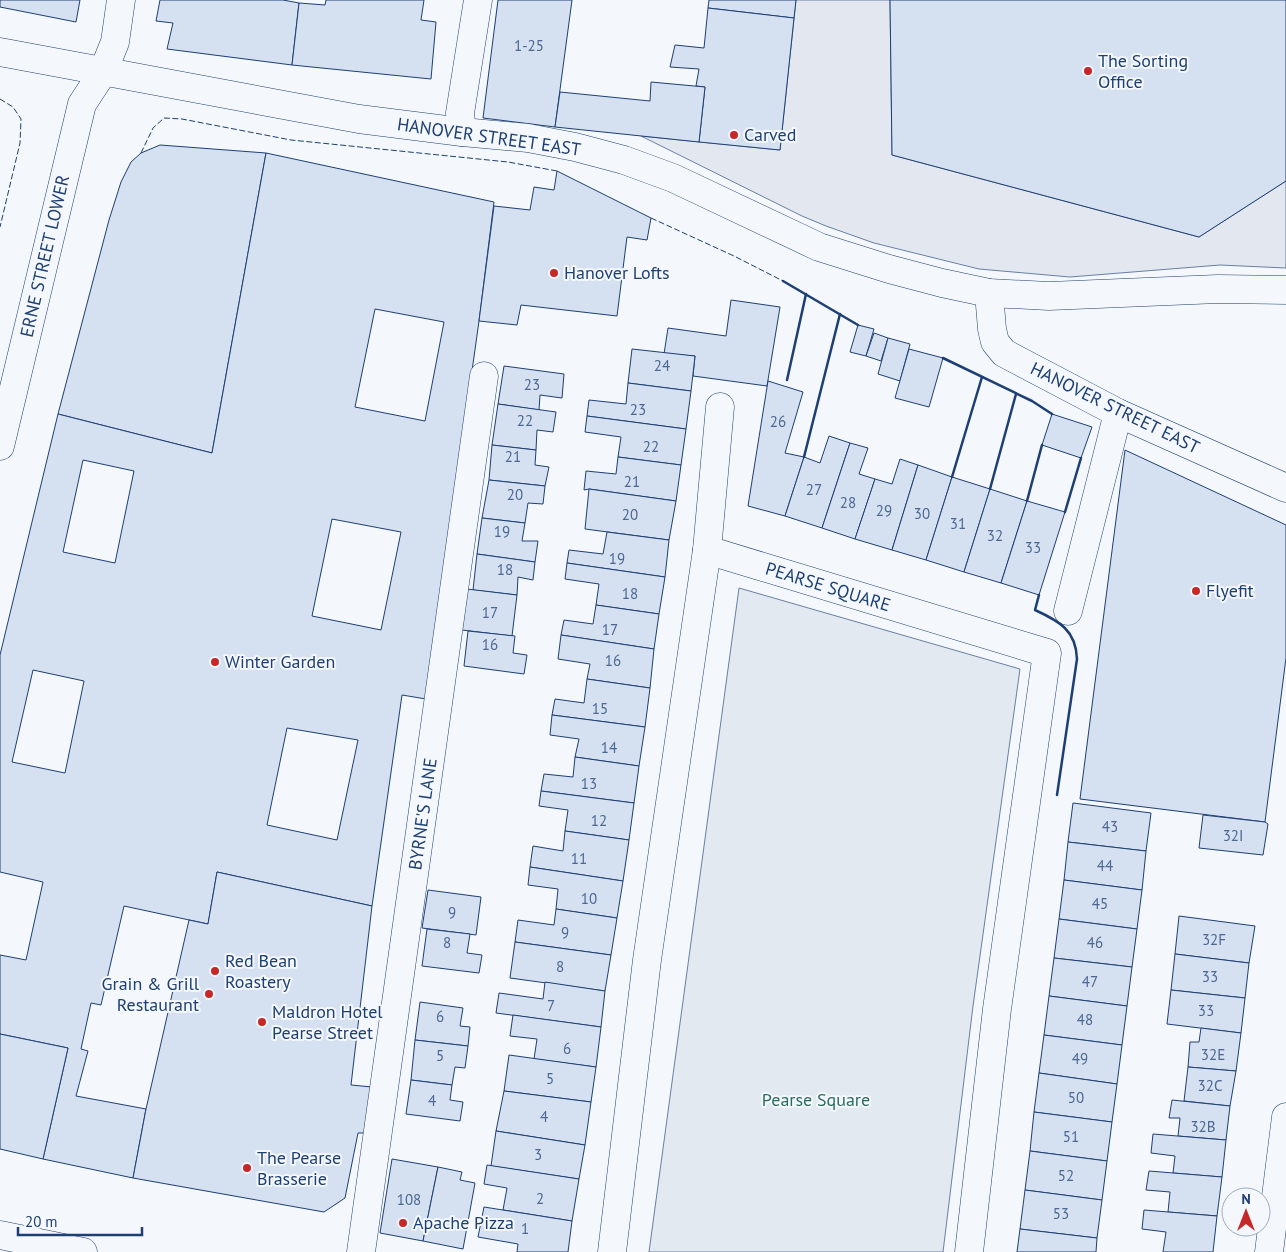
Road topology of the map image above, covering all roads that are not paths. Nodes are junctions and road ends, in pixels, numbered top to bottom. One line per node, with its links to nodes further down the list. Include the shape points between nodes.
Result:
1 (121, 0): 4 (street, ERNE STREET LOWER, via 115,42)
2 (478, 0): 5 (street, via 460,113)
3 (0, 52): 4 (street, HANOVER STREET EAST)
4 (103, 72): 5 (street, HANOVER STREET EAST, via 359,119); 11 (street, ERNE STREET LOWER, via 82,104)
5 (462, 132): 7 (street, HANOVER STREET EAST, via 575,146 624,160 673,178 819,247 889,269)
6 (1286, 290): 7 (street, HANOVER STREET EAST, via 1218,289 1049,296)
7 (989, 293): 10 (street, HANOVER STREET EAST, via 994,342 1004,353)
8 (484, 376): 18 (street, BYRNE'S LANE)
9 (720, 408): 13 (street)
10 (1118, 413): 12 (street, HANOVER STREET EAST); 14 (street)
11 (0, 446)
12 (1286, 488)
13 (708, 550): 19 (street, via 647,960); 20 (street, PEARSE SQUARE, via 1047,653 998,1009)
14 (1068, 611)
15 (1286, 1117): 21 (street)
16 (0, 1235): 17 (street)
17 (83, 1252)
18 (361, 1252)
19 (612, 1252)
20 (969, 1252)
21 (1269, 1252)

